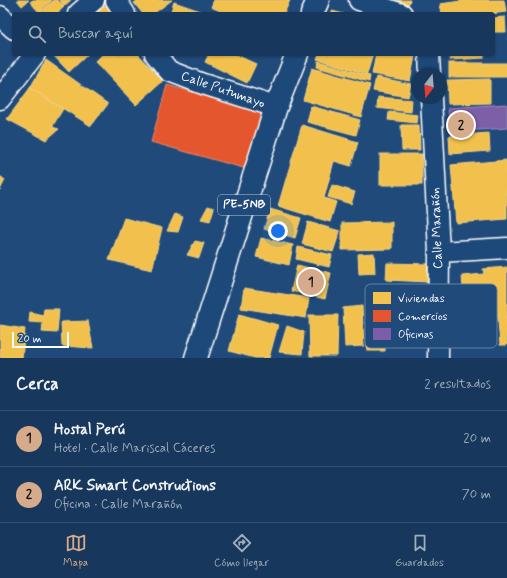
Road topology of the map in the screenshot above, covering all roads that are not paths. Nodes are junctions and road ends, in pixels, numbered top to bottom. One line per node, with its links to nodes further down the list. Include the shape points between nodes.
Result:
1 (94, 0): 5 (street)
2 (116, 0): 6 (street)
3 (318, 0): 7 (highway)
4 (359, 0): 8 (street)
5 (80, 12)
6 (124, 12)
7 (313, 12)
8 (396, 12)
9 (0, 16): 10 (street)
10 (12, 27)
11 (33, 56): 16 (street)
12 (157, 56): 18 (street, Calle Putumayo, via 169,71)
13 (296, 56): 18 (highway, PE-5NB)
14 (429, 56): 15 (street)
15 (430, 68)
16 (0, 99)
17 (431, 104): 20 (street, Calle Marañón)
18 (276, 107): 23 (highway, PE-5NB)
19 (507, 248): 20 (street)
20 (439, 252): 21 (street, Calle Marañón)
21 (439, 284)
22 (438, 348): 24 (street, Calle Marañón)
23 (196, 358)
24 (438, 358)

